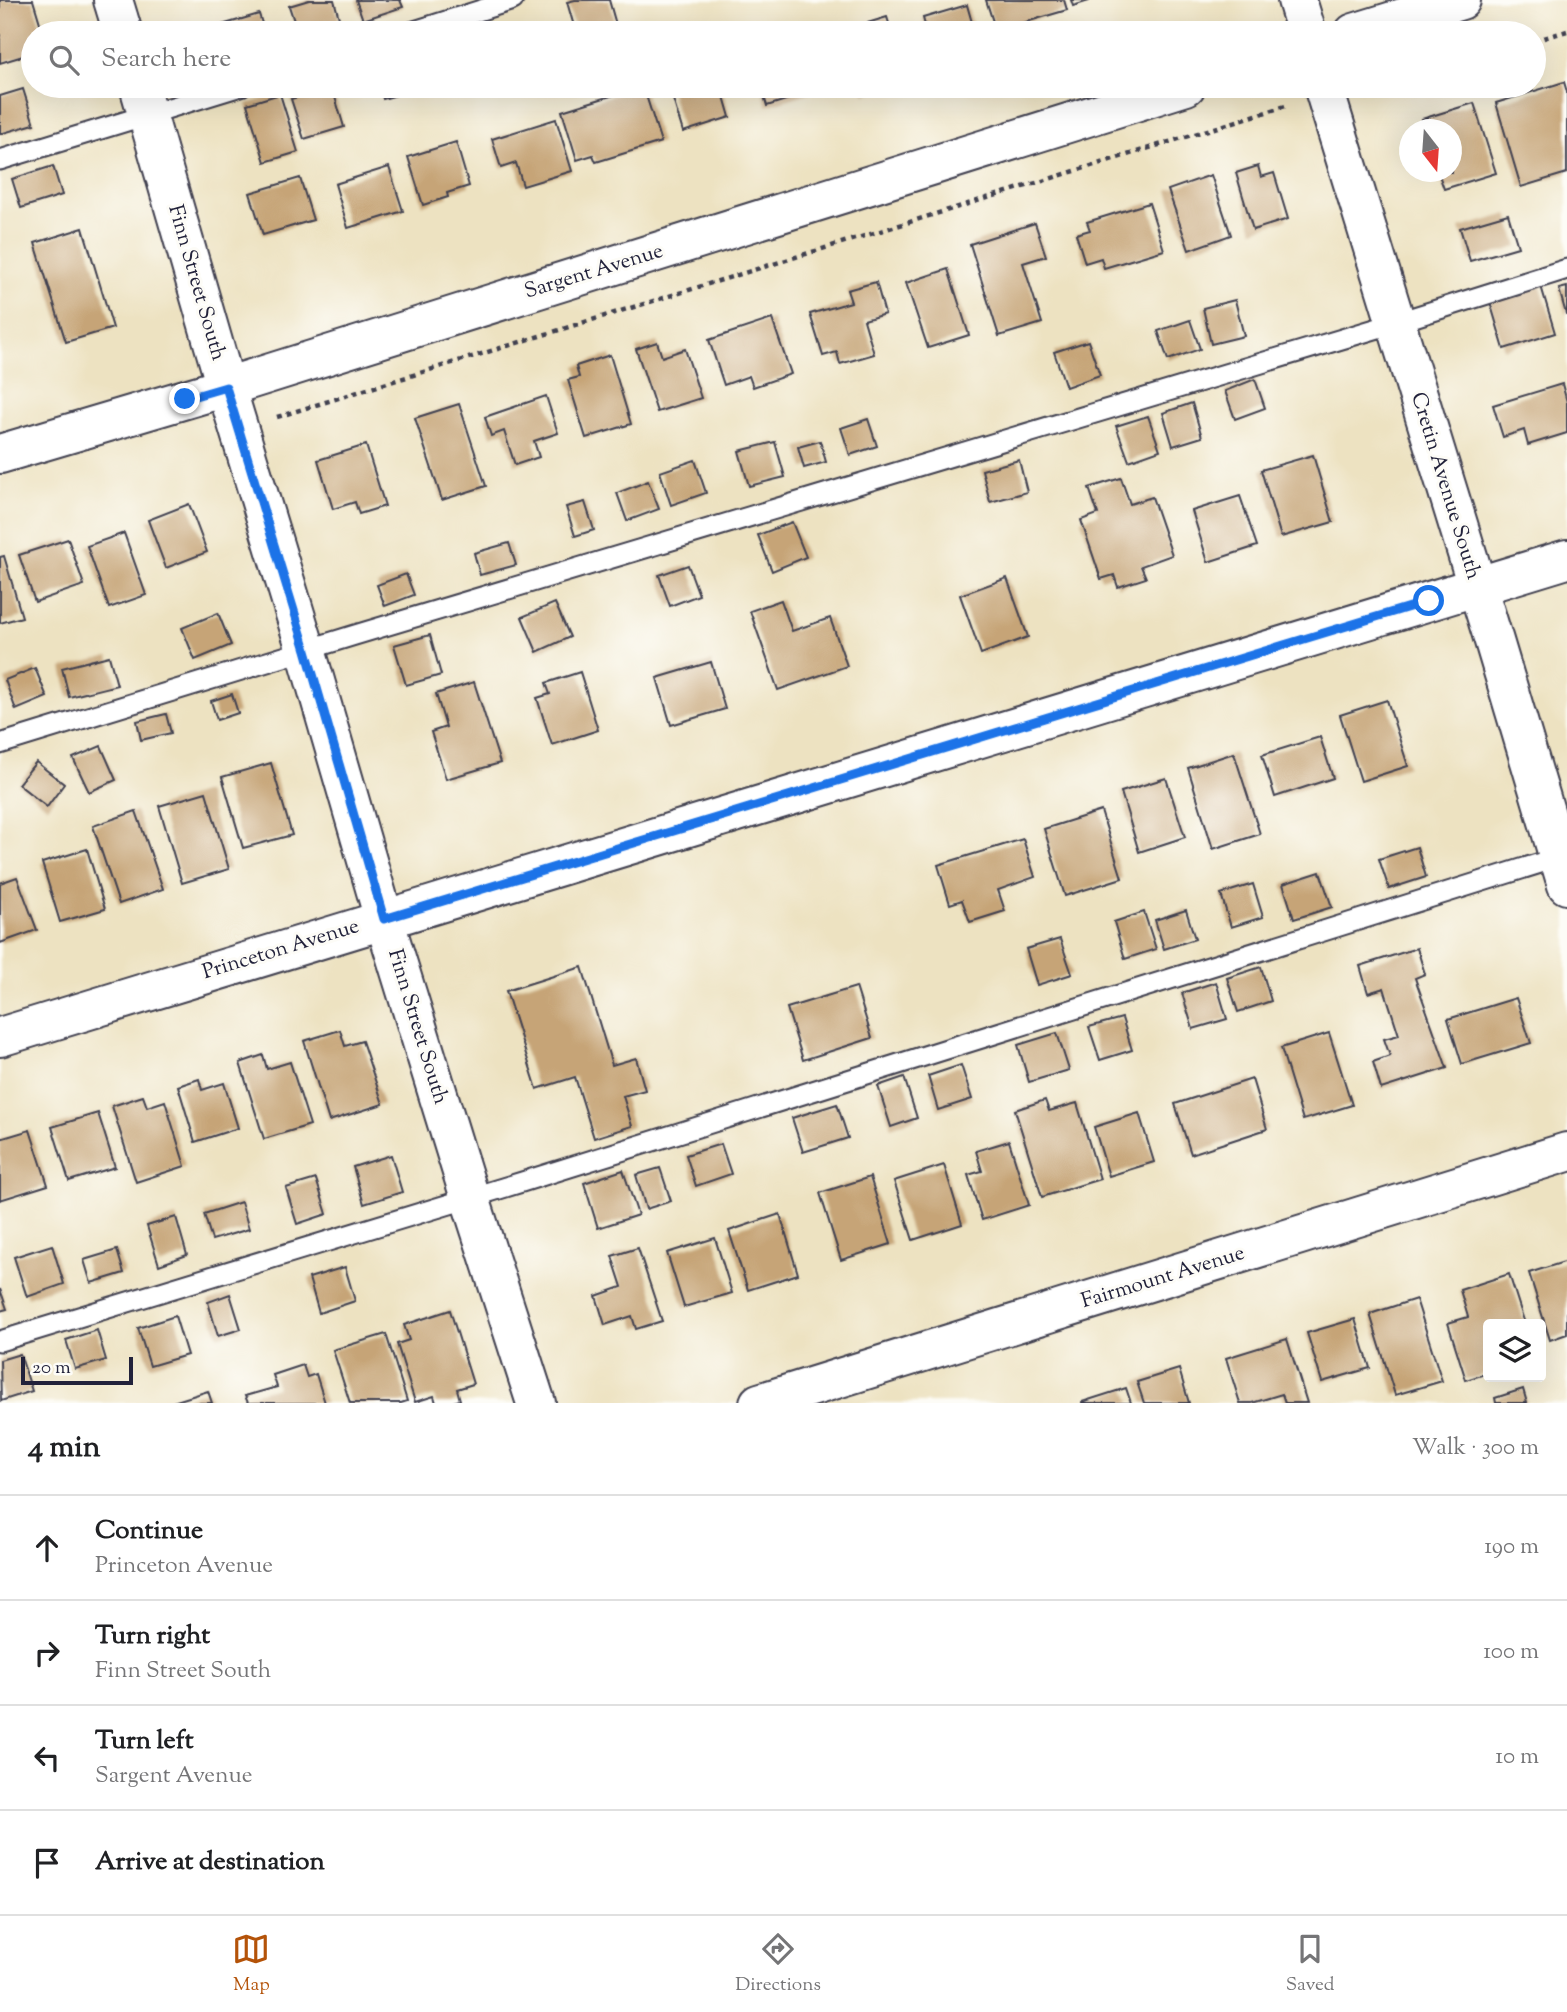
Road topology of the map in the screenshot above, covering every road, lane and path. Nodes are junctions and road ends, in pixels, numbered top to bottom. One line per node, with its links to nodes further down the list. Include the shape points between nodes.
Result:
1 (113, 0): 5 (street)
2 (513, 0): 6 (lane)
3 (1297, 0): 7 (street)
4 (1461, 0): 8 (street)
5 (119, 21)
6 (446, 21)
7 (1303, 21)
8 (1393, 21)
9 (1567, 31): 10 (path)
10 (1546, 37)
11 (1148, 98): 18 (street, Sargent Avenue)
12 (1297, 98): 19 (path)
13 (1311, 98): 17 (street, Cretin Avenue South)
14 (144, 100): 15 (lane); 18 (street, Finn Street South)
15 (0, 160)
16 (1567, 269): 17 (lane)
17 (1395, 323): 22 (street, Cretin Avenue South); 23 (lane)
18 (226, 387): 20 (street, Sargent Avenue); 23 (street, Finn Street South)
19 (277, 417)
20 (0, 454)
21 (1567, 559): 22 (street, Princeton Avenue)
22 (1476, 587): 25 (street, Cretin Avenue South); 26 (street, Princeton Avenue)
23 (306, 650): 24 (lane); 26 (street, Finn Street South)
24 (0, 744)
25 (1564, 866): 29 (lane)
26 (384, 919): 27 (street, Princeton Avenue); 29 (street, Finn Street South)
27 (0, 1037)
28 (1567, 1152): 32 (street, Fairmount Avenue)
29 (470, 1198): 30 (lane); 31 (street, Finn Street South)
30 (0, 1341)
31 (536, 1403)
32 (759, 1403)

